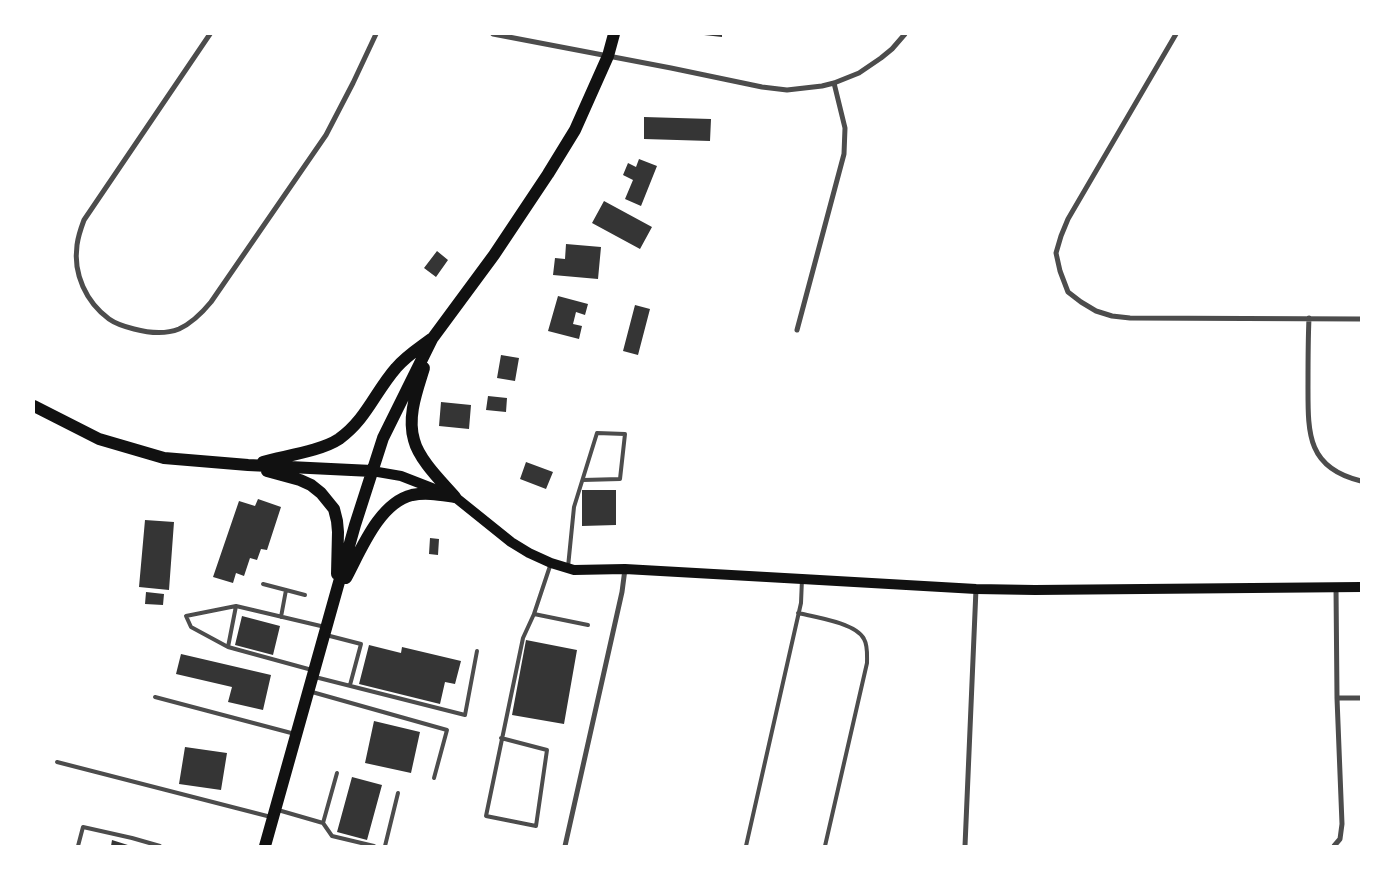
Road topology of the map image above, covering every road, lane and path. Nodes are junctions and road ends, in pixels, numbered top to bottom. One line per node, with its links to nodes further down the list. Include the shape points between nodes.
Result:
1 (210, 34): 2 (street, via 84,220 80,231 76,258 83,287 99,310 124,326 165,333 191,322 211,302 326,135)
2 (376, 34)
3 (493, 34): 7 (street)
4 (614, 34): 7 (main road)
5 (905, 34): 8 (street, via 870,66)
6 (1176, 34): 9 (street, via 1068,219 1056,253 1068,292 1096,312 1130,318)
7 (608, 56): 8 (street, via 774,89); 12 (main road, via 575,130 548,174)
8 (834, 83): 11 (street, via 845,128 844,154)
9 (1309, 318): 10 (street); 17 (street, via 1309,433 1323,461 1334,471)
10 (1361, 319)
11 (797, 330)
12 (432, 339): 14 (main road, via 395,368 367,412 338,440 326,446); 15 (main road, via 390,423); 18 (main road, via 413,405 414,442 427,464)
13 (34, 406): 14 (main road, via 99,439 164,458)
14 (248, 465): 15 (main road); 29 (main road, via 311,485 334,510 338,532)
15 (372, 471): 18 (main road, via 400,476); 29 (main road)
16 (583, 480): 16 (lane, via 597,433 624,434 620,479); 20 (lane, via 574,507)
17 (1361, 481)
18 (455, 497): 19 (main road, via 511,542); 29 (main road, via 429,493 413,495 392,506 374,526)
19 (551, 563): 20 (main road); 32 (lane)
20 (568, 567): 21 (main road, via 574,570)
21 (625, 568): 22 (main road); 57 (street)
22 (802, 579): 26 (main road); 31 (lane)
23 (263, 584): 27 (lane)
24 (1336, 587): 25 (main road); 26 (main road); 42 (street)
25 (1361, 587)
26 (976, 588): 60 (street)
27 (286, 590): 28 (lane); 33 (lane)
28 (306, 595)
29 (336, 596): 35 (main road)
30 (236, 606): 33 (lane); 36 (lane); 36 (lane, via 186,616 192,627)
31 (798, 613): 58 (lane); 59 (lane, via 858,631 868,649)
32 (534, 614): 34 (lane); 45 (lane, via 523,638)
33 (280, 617): 35 (lane)
34 (588, 625)
35 (326, 631): 38 (main road); 39 (lane, via 361,644)
36 (228, 647): 38 (lane)
37 (477, 651): 39 (lane, via 465,715)
38 (314, 673): 39 (lane); 40 (main road)
39 (350, 685)
40 (309, 691): 44 (main road); 48 (lane, via 447,730)
41 (155, 697): 44 (lane)
42 (1336, 698): 43 (street); 61 (street, via 1342,824 1340,839)
43 (1361, 698)
44 (297, 734): 50 (main road)
45 (502, 738): 45 (lane, via 486,816 536,826 547,750)
46 (57, 762): 50 (lane)
47 (337, 773): 51 (lane)
48 (434, 778)
49 (398, 793): 56 (lane)
50 (274, 814): 51 (lane); 54 (main road)
51 (323, 823): 55 (lane, via 332,836)
52 (78, 846): 53 (lane, via 83,827)
53 (160, 846)
54 (265, 846)
55 (374, 846)
56 (385, 846)
57 (565, 846)
58 (746, 846)
59 (825, 846)
60 (965, 846)
61 (1334, 846)

